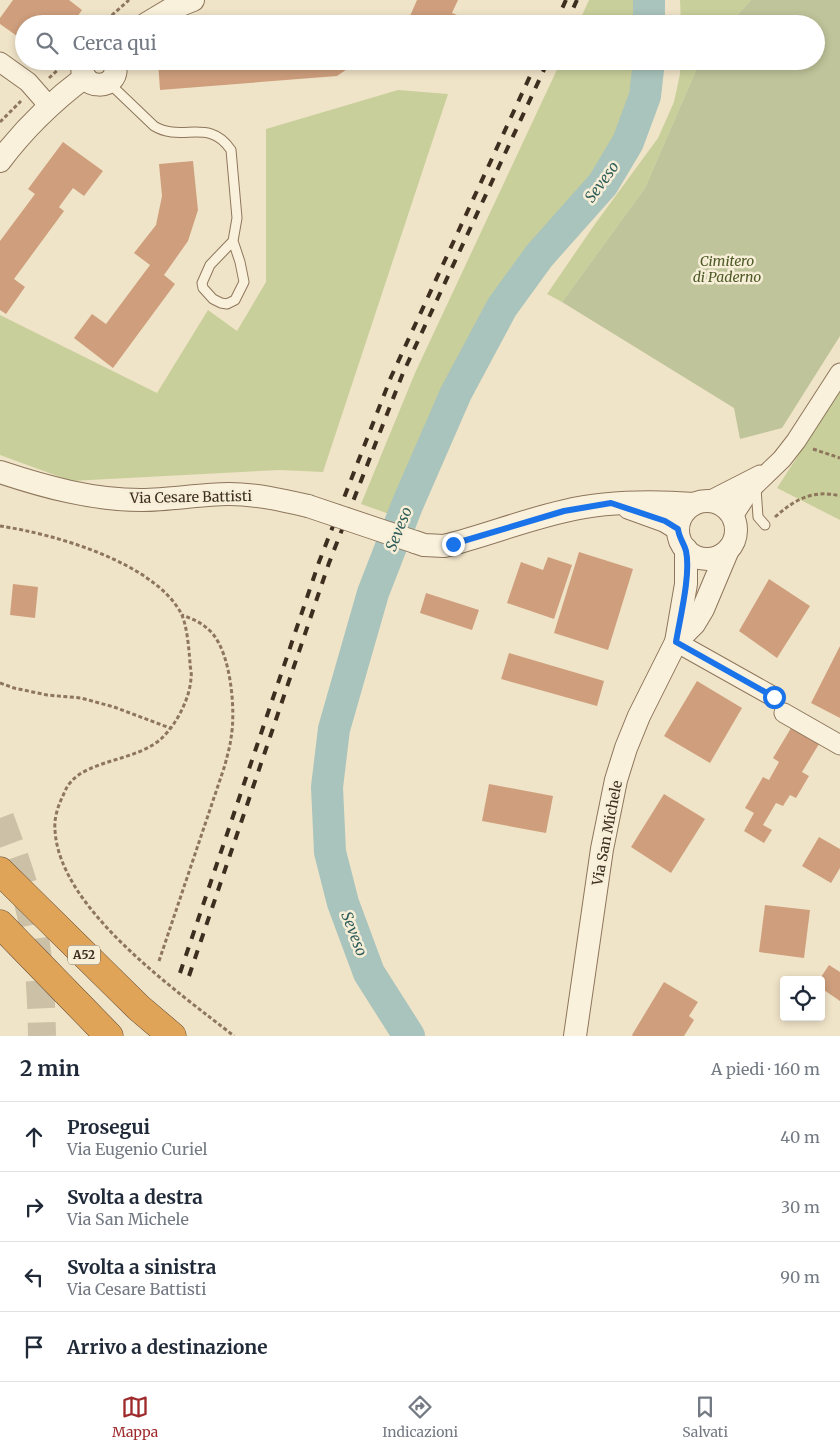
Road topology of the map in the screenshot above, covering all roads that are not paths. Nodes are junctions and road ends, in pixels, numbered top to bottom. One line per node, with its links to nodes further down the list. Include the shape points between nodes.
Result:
1 (193, 0): 2 (street)
2 (167, 5): 3 (street)
3 (156, 15)
4 (0, 62): 8 (street, via 28,82)
5 (84, 70): 8 (street)
6 (85, 70): 7 (street, via 88,81 98,85)
7 (111, 72): 10 (lane, via 161,131 205,132 226,142 231,150 237,212)
8 (49, 106): 9 (street)
9 (0, 161)
10 (233, 241): 10 (lane, via 210,265 202,283 208,294 221,303 232,303 244,282)
11 (840, 373): 13 (street, via 796,441)
12 (1, 472): 15 (street, Via Cesare Battisti, bridge, via 49,488 84,495 141,500 207,495 277,498 424,545 444,546 564,511)
13 (762, 478): 14 (street); 16 (street); 17 (lane, via 758,517)
14 (702, 502): 15 (street, Via Cesare Battisti); 16 (street, via 721,504); 18 (street, via 684,513)
15 (611, 503): 18 (street, Via Cesare Battisti, via 665,521)
16 (733, 516): 19 (street, via 736,538)
17 (765, 525)
18 (682, 539): 19 (street, via 690,554 704,559); 20 (street, Via San Michele, via 686,584)
19 (727, 552): 20 (street, Via San Michele, via 703,609 694,624)
20 (676, 642): 21 (street); 26 (street, Via San Michele, via 639,716 616,780 602,849)
21 (840, 745)
22 (0, 871): 25 (highway, A52, via 139,1008)
23 (0, 924): 24 (highway, A52)
24 (109, 1036)
25 (172, 1036)
26 (575, 1036)

